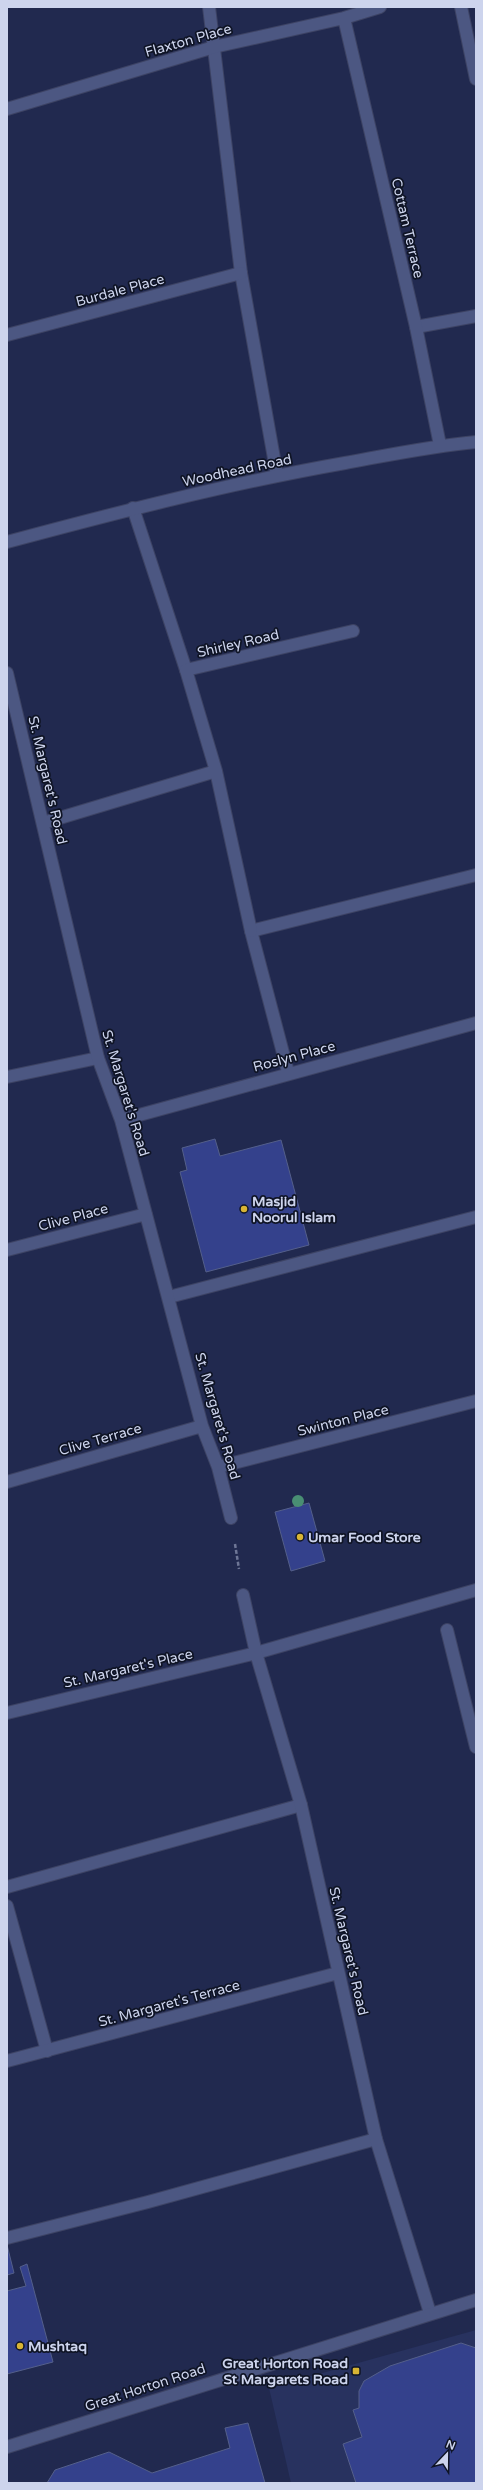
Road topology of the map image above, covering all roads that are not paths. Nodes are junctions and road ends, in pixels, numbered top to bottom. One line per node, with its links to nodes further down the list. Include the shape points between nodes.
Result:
1 (209, 7): 5 (street)
2 (380, 7): 4 (street, Flaxton Place)
3 (461, 7): 6 (street)
4 (344, 18): 5 (street, Flaxton Place); 10 (street, Cottam Terrace)
5 (214, 46): 7 (street, Flaxton Place); 8 (street)
6 (476, 79)
7 (7, 109)
8 (241, 273): 11 (street, Burdale Place); 14 (street)
9 (476, 316): 10 (street)
10 (416, 327): 13 (street, Cottam Terrace)
11 (7, 336)
12 (476, 442): 13 (street, Woodhead Road)
13 (440, 445): 14 (street, Woodhead Road)
14 (277, 475): 15 (street, Woodhead Road)
15 (133, 508): 16 (street, Woodhead Road); 18 (street)
16 (7, 542)
17 (353, 631): 18 (street, Shirley Road)
18 (186, 670): 20 (street, Shirley Road)
19 (7, 673): 21 (street, St. Margaret's Road)
20 (216, 771): 21 (street); 23 (street, Shirley Road)
21 (43, 823): 25 (street, St. Margaret's Road)
22 (476, 875): 23 (street)
23 (251, 931): 26 (street, Shirley Road)
24 (476, 1023): 26 (street, Roslyn Place)
25 (98, 1058): 27 (street); 28 (street, St. Margaret's Road)
26 (288, 1072): 28 (street, Roslyn Place)
27 (7, 1077)
28 (121, 1120): 29 (street, St. Margaret's Road)
29 (146, 1214): 31 (street, Clive Place); 32 (street, St. Margaret's Road)
30 (476, 1217): 32 (street)
31 (7, 1250)
32 (169, 1297): 34 (street, St. Margaret's Road)
33 (476, 1401): 35 (street, Swinton Place)
34 (202, 1426): 35 (street, St. Margaret's Road); 36 (street, Clive Terrace)
35 (218, 1467): 37 (street, St. Margaret's Road)
36 (7, 1482)
37 (231, 1518)
38 (476, 1590): 41 (street, St. Margaret's Place)
39 (244, 1595): 41 (street, St. Margaret's Road)
40 (446, 1630): 43 (street)
41 (256, 1653): 42 (street, St. Margaret's Place); 44 (street, St. Margaret's Road)
42 (7, 1713)
43 (476, 1747)
44 (301, 1805): 45 (street); 47 (street, St. Margaret's Road)
45 (7, 1887)
46 (7, 1906): 48 (street)
47 (338, 1974): 48 (street, St. Margaret's Terrace); 50 (street, St. Margaret's Road)
48 (47, 2051): 49 (street, St. Margaret's Terrace)
49 (7, 2061)
50 (376, 2139): 51 (street); 53 (street, St. Margaret's Road)
51 (7, 2238)
52 (476, 2300): 53 (street, Great Horton Road)
53 (430, 2313): 54 (street, Great Horton Road)
54 (7, 2447)

